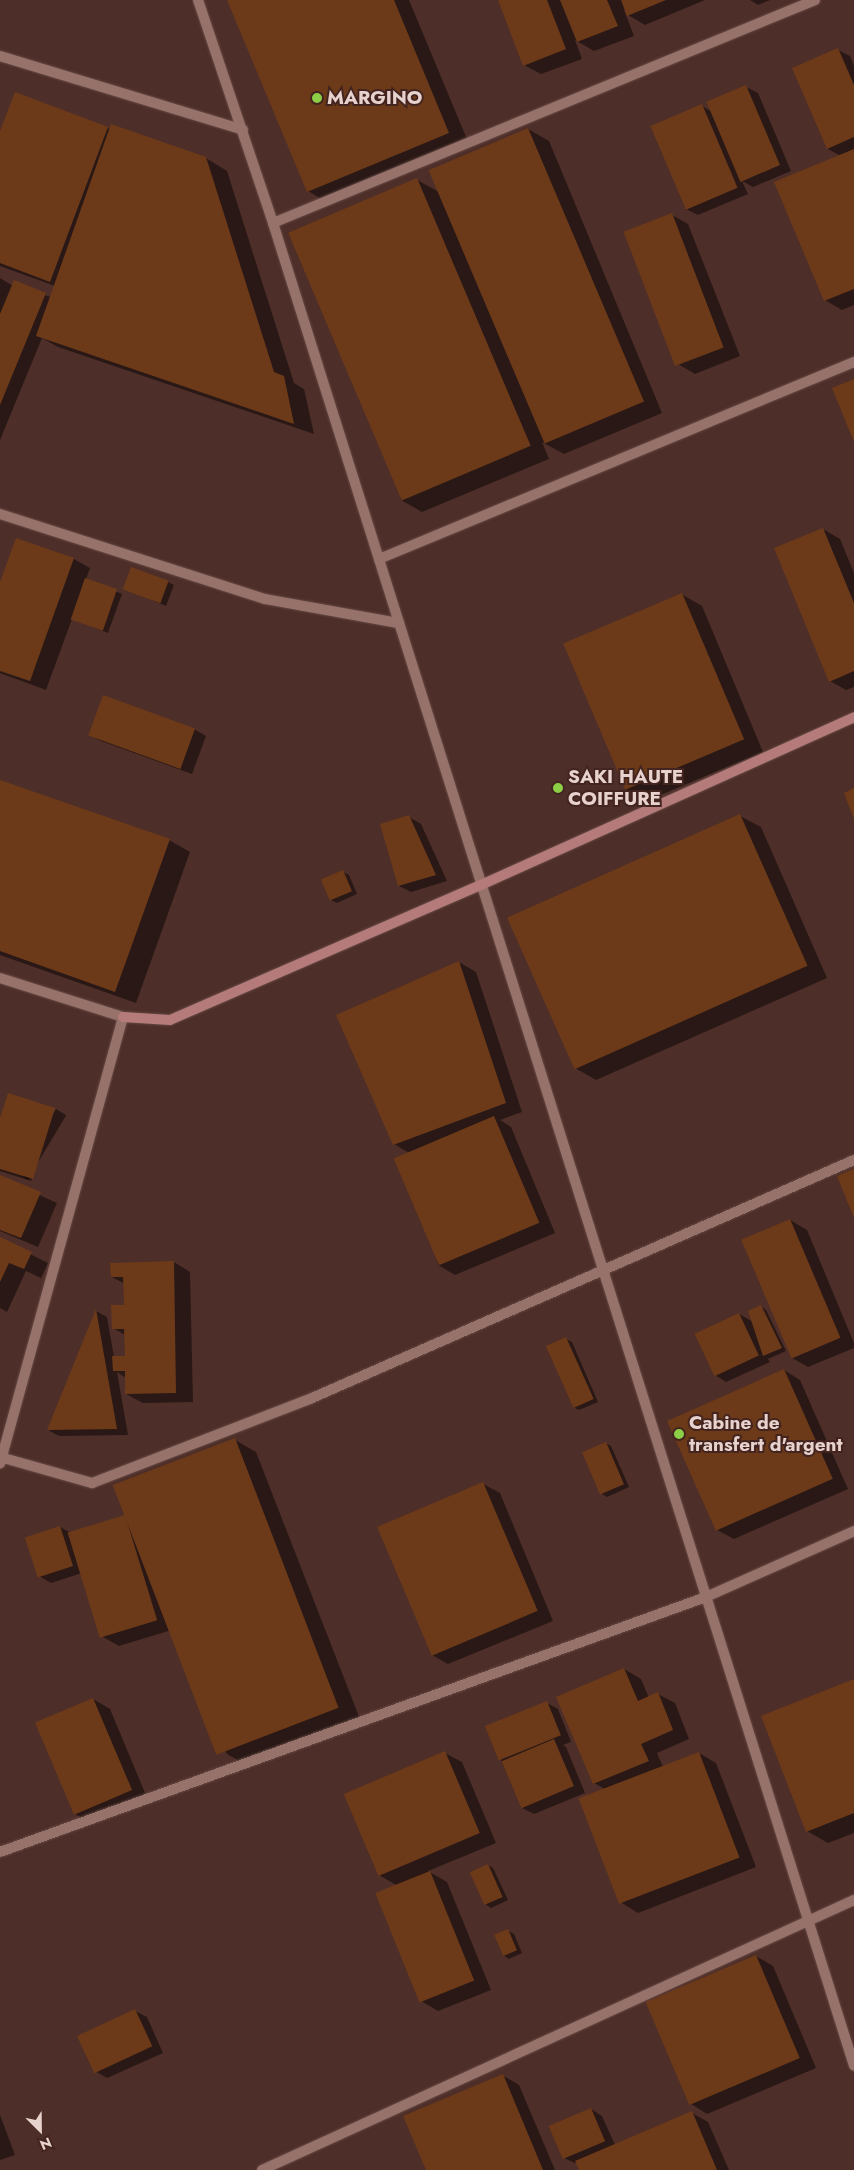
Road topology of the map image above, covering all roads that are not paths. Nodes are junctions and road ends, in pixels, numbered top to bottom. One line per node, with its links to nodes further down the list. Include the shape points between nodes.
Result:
1 (198, 0): 4 (street)
2 (815, 0): 5 (street)
3 (0, 56): 4 (street)
4 (243, 130): 5 (street)
5 (273, 223): 8 (street)
6 (854, 362): 8 (street)
7 (0, 514): 9 (street, via 265,599)
8 (379, 559): 9 (street)
9 (399, 623): 11 (street)
10 (854, 717): 11 (street)
11 (482, 885): 13 (street, via 170,1020); 15 (street)
12 (0, 978): 13 (street)
13 (123, 1017): 16 (street)
14 (854, 1160): 15 (street)
15 (603, 1269): 16 (street, via 312,1398 92,1483); 18 (street)
16 (1, 1459)
17 (854, 1531): 18 (street)
18 (706, 1596): 19 (street); 21 (street)
19 (0, 1852)
20 (854, 1900): 21 (street)
21 (808, 1920): 22 (street); 23 (street)
22 (854, 2066)
23 (262, 2170)

